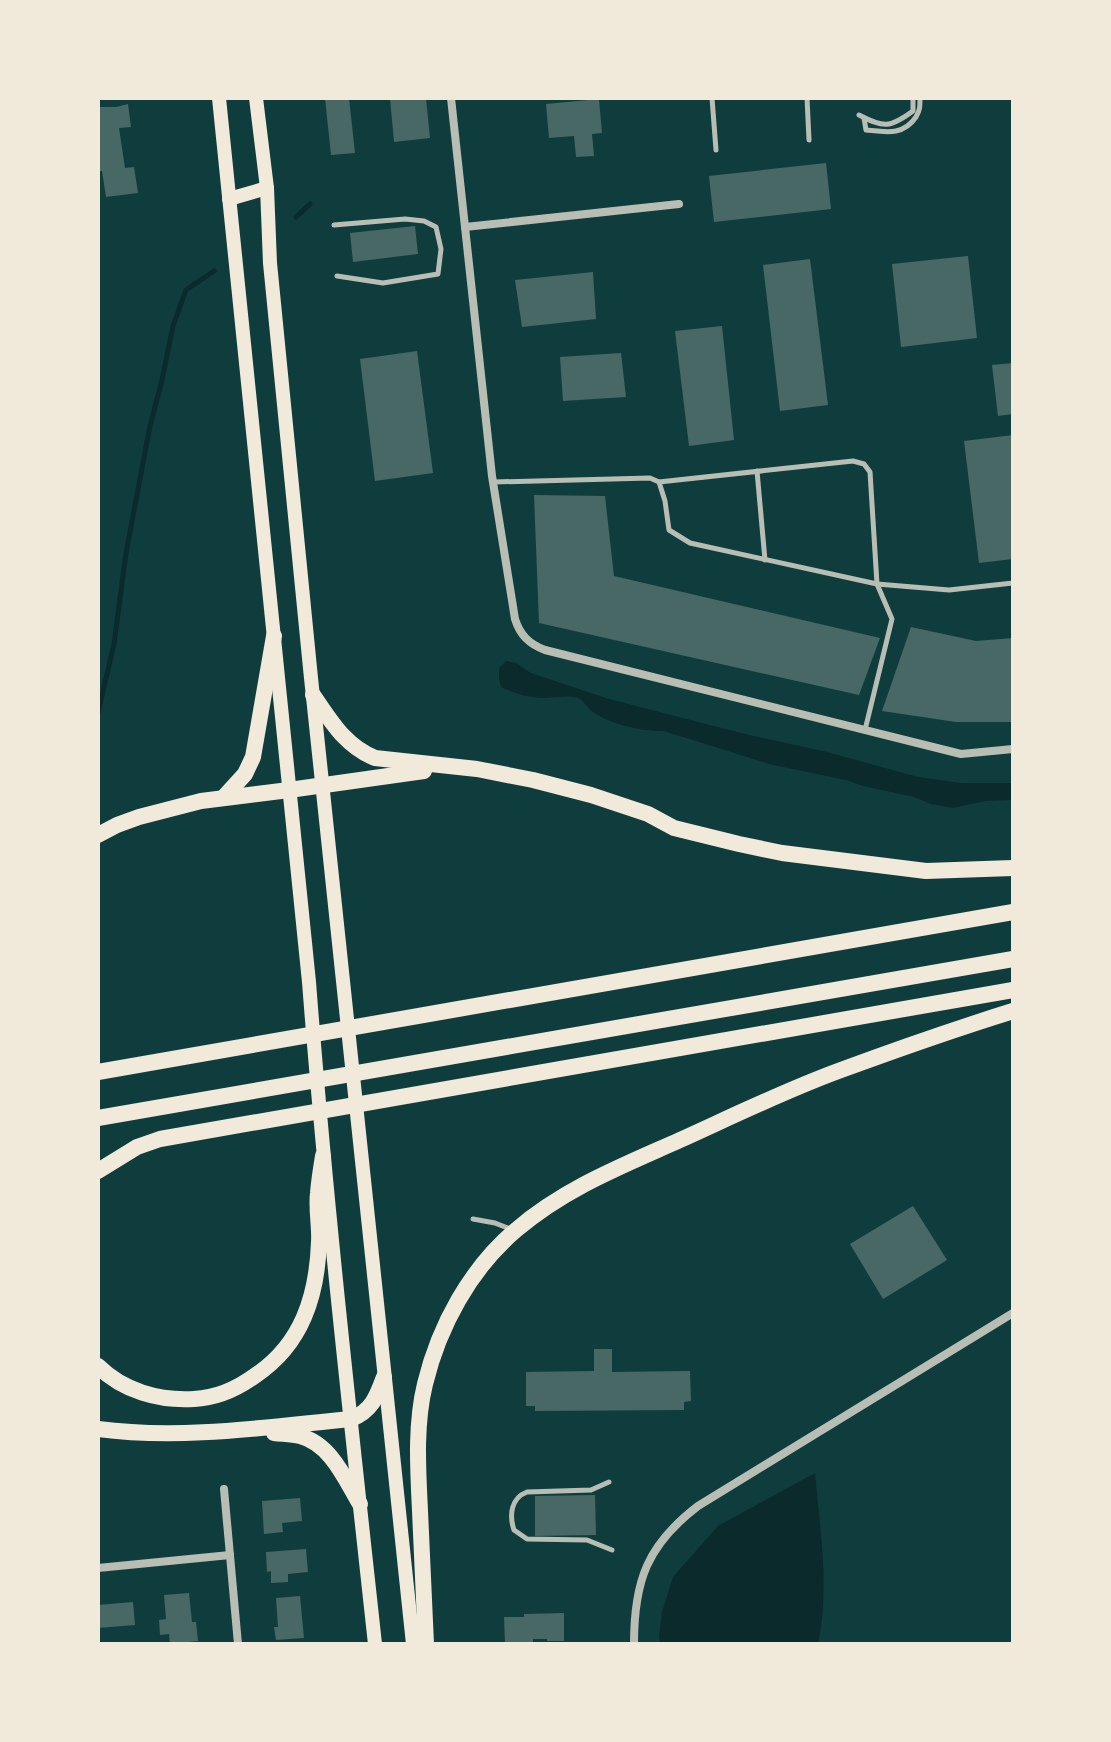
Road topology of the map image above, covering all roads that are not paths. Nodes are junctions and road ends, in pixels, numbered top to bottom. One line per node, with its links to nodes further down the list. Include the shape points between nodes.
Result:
1 (219, 98): 11 (main road)
2 (256, 98): 10 (main road)
3 (451, 98): 14 (street)
4 (712, 98): 9 (lane)
5 (807, 98): 8 (lane)
6 (913, 98): 7 (lane, via 913,111 899,121 880,126 861,116 866,130 909,127 921,109)
7 (920, 98)
8 (809, 140)
9 (716, 150)
10 (267, 188): 11 (main road); 23 (main road)
11 (229, 199): 22 (main road)
12 (679, 204): 14 (street)
13 (334, 225): 15 (lane, via 424,221 436,227 441,249 438,274 383,283)
14 (465, 227): 17 (street)
15 (337, 276)
16 (757, 471): 18 (lane); 19 (lane); 21 (lane, via 864,464 870,472)
17 (493, 482): 18 (lane); 24 (street, via 515,619 532,645)
18 (659, 482): 19 (lane, via 669,530 690,543)
19 (765, 560): 21 (lane)
20 (1013, 583): 21 (lane, via 949,590)
21 (877, 584): 24 (lane, via 892,619)
22 (274, 636): 28 (main road); 29 (highway, via 253,757)
23 (313, 695): 26 (highway, via 336,729 361,752); 27 (main road)
24 (865, 730): 25 (street, via 961,754)
25 (1013, 749)
26 (450, 768): 27 (highway); 31 (highway, via 561,787 648,814 674,828 782,853 926,871)
27 (322, 785): 28 (highway); 44 (main road)
28 (289, 790): 29 (highway); 38 (main road)
29 (225, 796): 30 (highway, via 165,809)
30 (98, 835)
31 (1013, 868)
32 (1013, 912): 36 (highway)
33 (1013, 959): 37 (highway)
34 (1013, 990): 39 (highway, via 160,1139)
35 (1013, 1011): 41 (highway, via 768,1100 576,1187)
36 (98, 1072)
37 (98, 1118)
38 (323, 1156): 43 (highway, via 310,1306 297,1334 267,1368 222,1395 174,1400 133,1390); 45 (main road)
39 (98, 1171)
40 (473, 1219): 41 (lane)
41 (515, 1231): 57 (highway, via 457,1302 424,1386 419,1482)
42 (1013, 1313): 58 (street, via 678,1522 643,1574 635,1603)
43 (98, 1366)
44 (384, 1377): 45 (highway, via 373,1404); 56 (main road)
45 (351, 1419): 47 (highway); 50 (main road)
46 (98, 1429): 47 (highway, via 157,1434)
47 (240, 1429): 50 (highway, via 302,1436 322,1448)
48 (609, 1482): 51 (lane, via 591,1490 527,1492 516,1499 511,1517 514,1530 527,1539 587,1540)
49 (224, 1489): 52 (street)
50 (360, 1504): 55 (main road)
51 (612, 1550)
52 (230, 1555): 53 (street); 54 (street)
53 (98, 1568)
54 (238, 1644)
55 (375, 1644)
56 (413, 1644)
57 (426, 1644)
58 (634, 1644)

